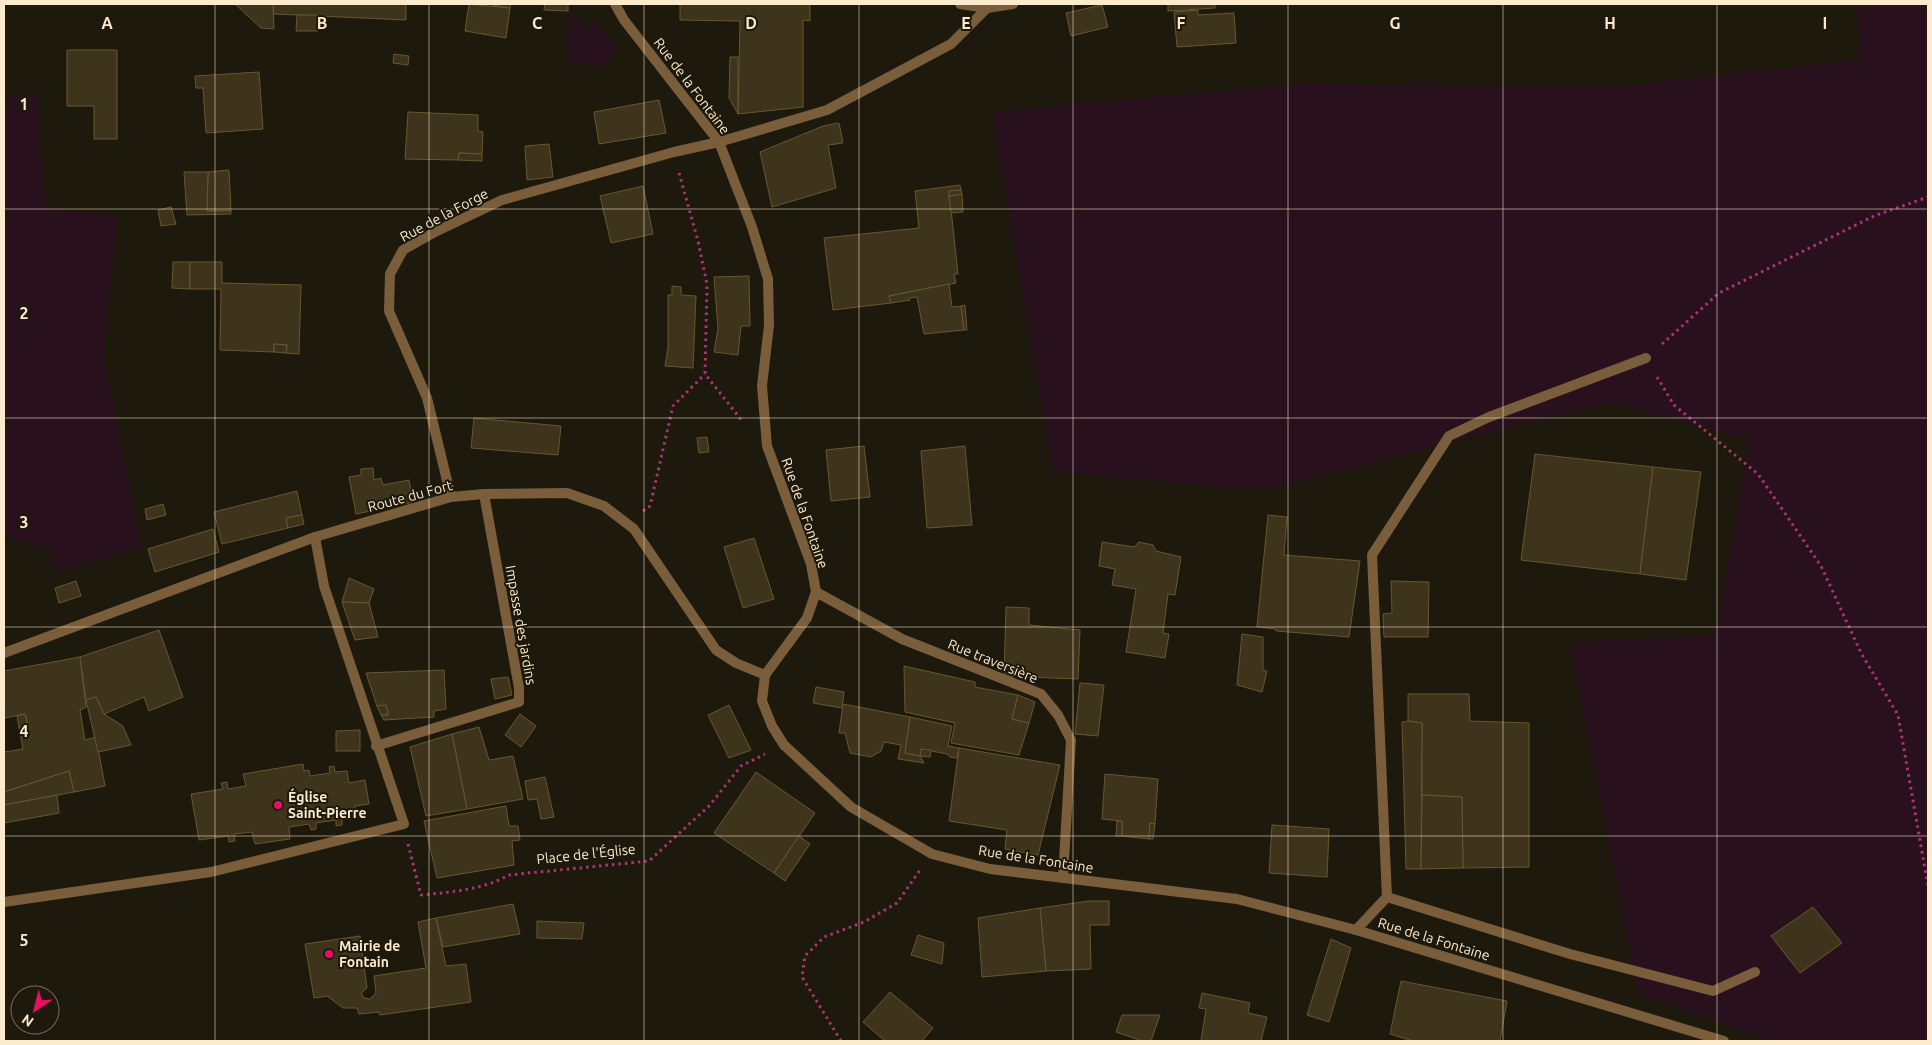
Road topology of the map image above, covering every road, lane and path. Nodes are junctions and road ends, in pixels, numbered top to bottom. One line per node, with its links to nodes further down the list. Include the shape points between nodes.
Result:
1 (614, 4): 5 (street, Rue de la Fontaine)
2 (960, 4): 4 (street)
3 (1013, 4): 4 (street)
4 (987, 8): 5 (street, Rue de la Forge, via 951,44 827,110)
5 (719, 142): 6 (street, Rue de la Forge); 10 (street, Rue de la Fontaine, via 752,227 768,280 769,325 762,386)
6 (674, 152): 9 (path, via 707,284); 12 (street, Rue de la Forge, via 502,200 403,250 390,274 389,311 427,398)
7 (1928, 197): 8 (path, via 1874,216 1719,293)
8 (1646, 358): 23 (path, via 1674,405 1758,474 1821,566 1861,653 1898,715); 24 (street, via 1489,417 1449,436 1372,555)
9 (705, 374): 10 (path); 13 (path, via 673,406 650,506)
10 (766, 446): 15 (street, Rue de la Fontaine, via 811,564)
11 (484, 494): 12 (street, Route du Fort); 13 (street, Route du Fort, via 567,493 604,506); 19 (street, Impasse des jardins, via 519,702)
12 (451, 497): 14 (street, Route du Fort)
13 (626, 522): 17 (street, Route du Fort, via 634,529 716,650)
14 (315, 537): 16 (street, Route du Fort); 19 (street, via 324,586)
15 (816, 592): 17 (street, Rue de la Fontaine, via 807,618); 22 (street, Rue traversière, via 902,639 1040,694 1058,714 1071,740)
16 (4, 653)
17 (765, 675): 18 (street, Rue de la Fontaine, via 762,701)
18 (784, 745): 20 (path, Place de l'Église, via 741,766 710,804 649,861 509,875 495,883 459,892 420,894); 21 (street, Rue de la Fontaine, via 851,806)
19 (376, 746): 20 (street)
20 (404, 824): 25 (street, via 211,872)
21 (932, 854): 22 (street, Rue de la Fontaine, via 990,869); 28 (path, via 897,903 864,922 824,937 805,956 802,977)
22 (1063, 878): 26 (street, Rue de la Fontaine, via 1237,899)
23 (1928, 886)
24 (1387, 897): 26 (street); 27 (street, via 1570,954 1713,991)
25 (4, 902)
26 (1356, 930): 29 (street, Rue de la Fontaine)
27 (1755, 972)
28 (841, 1041)
29 (1724, 1041)

